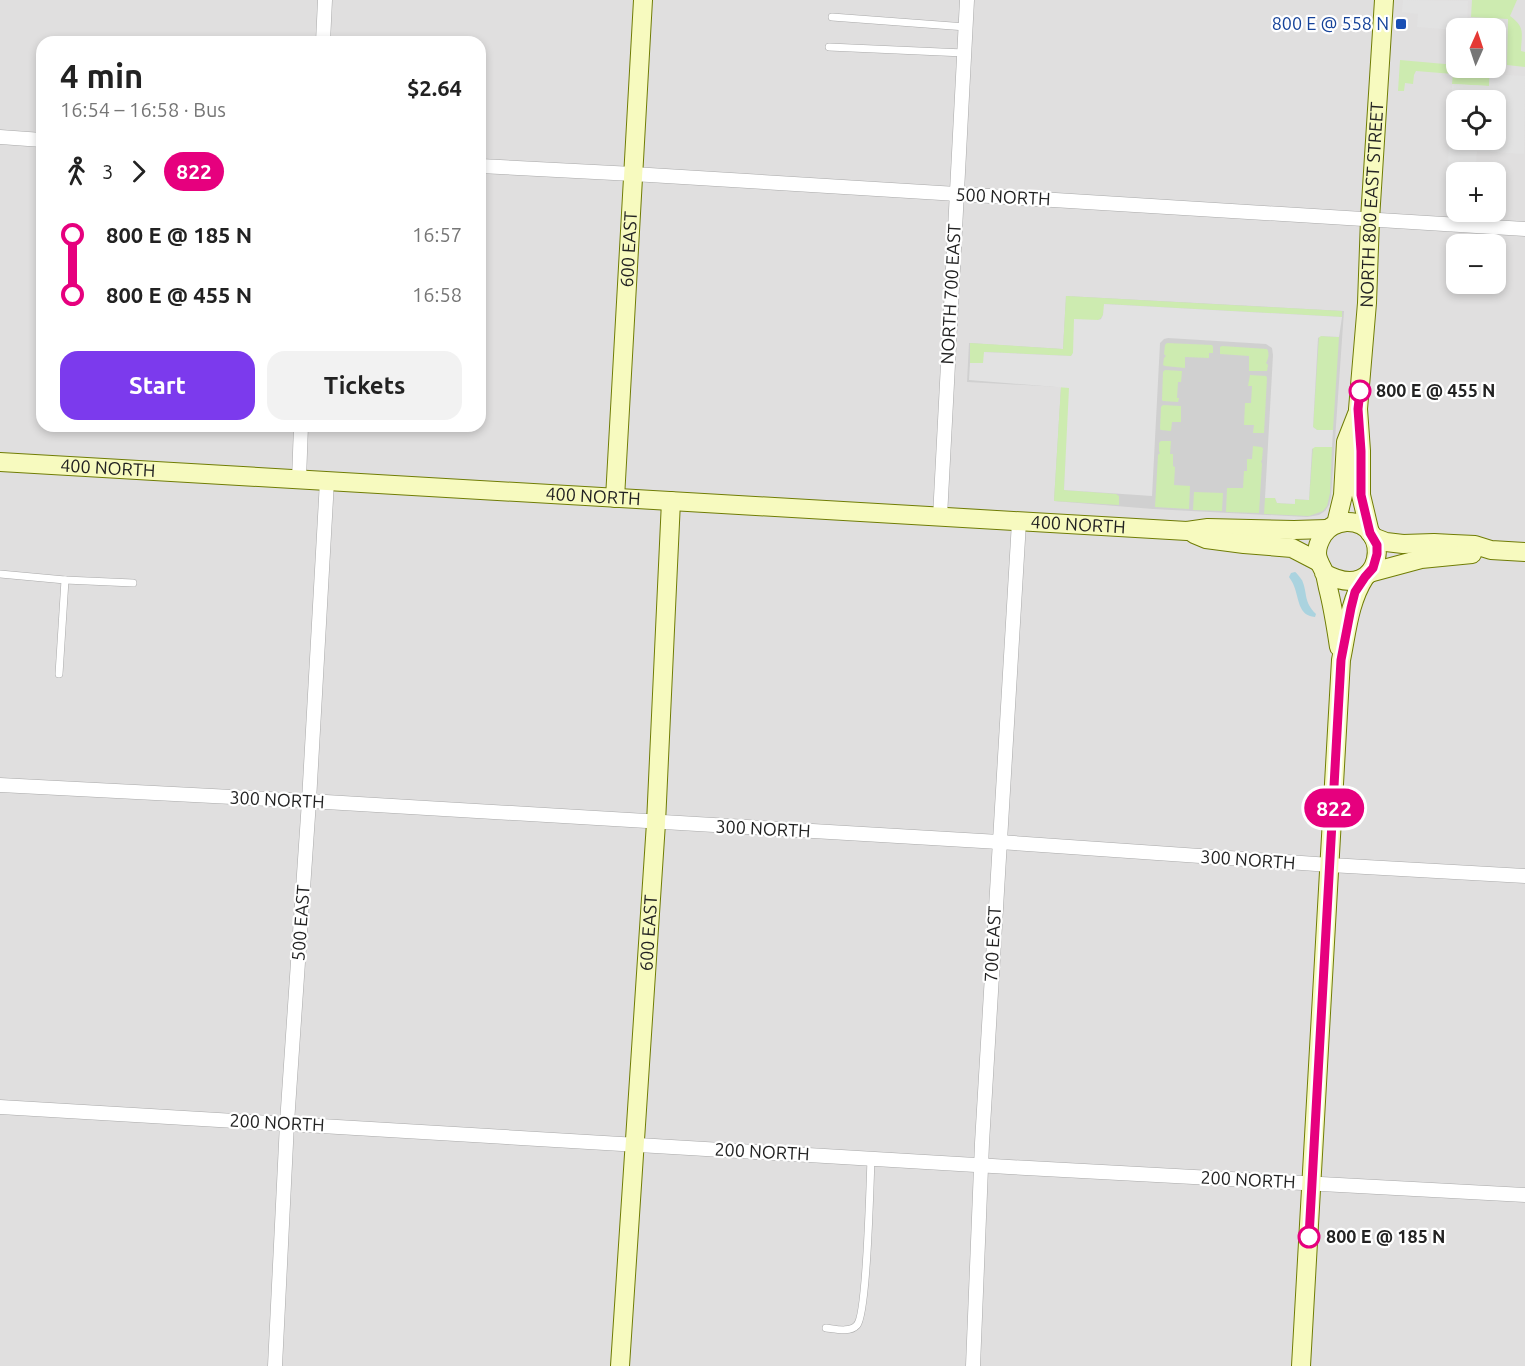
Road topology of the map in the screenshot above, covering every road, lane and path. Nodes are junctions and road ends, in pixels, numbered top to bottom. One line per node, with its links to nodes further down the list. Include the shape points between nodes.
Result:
1 (325, 0): 7 (street)
2 (643, 0): 13 (street, 600 EAST)
3 (967, 0): 6 (street, NORTH 700 EAST)
4 (1384, 0): 15 (street, NORTH 800 EAST STREET)
5 (832, 17): 6 (lane)
6 (966, 27): 9 (street, NORTH 700 EAST)
7 (323, 36)
8 (829, 47): 9 (lane)
9 (964, 53): 14 (street, NORTH 700 EAST)
10 (0, 137): 11 (street)
11 (36, 140)
12 (486, 166): 13 (street, 500 NORTH)
13 (633, 174): 14 (street, 500 NORTH); 22 (street, 600 EAST)
14 (957, 194): 15 (street, 500 NORTH); 24 (street, NORTH 700 EAST)
15 (1370, 219): 16 (street, 500 NORTH); 17 (street, NORTH 800 EAST STREET)
16 (1525, 229)
17 (1358, 409): 26 (street, via 1346,442 1343,495); 28 (street, via 1361,495)
18 (301, 432): 20 (street)
19 (0, 462): 20 (street, 400 NORTH)
20 (299, 479): 21 (street, 400 NORTH)
21 (327, 481): 22 (street, 400 NORTH); 39 (street, 500 EAST)
22 (615, 498): 23 (street, 400 NORTH)
23 (671, 501): 24 (street, 400 NORTH); 40 (street, 600 EAST)
24 (940, 517): 25 (street, 400 NORTH)
25 (1019, 522): 27 (street, 400 NORTH); 41 (street, 700 EAST)
26 (1332, 526): 27 (street); 28 (street, via 1351,522); 31 (street, via 1322,535 1318,546)
27 (1187, 531): 31 (street, via 1206,539 1292,548)
28 (1372, 535): 29 (street, via 1403,544 1475,545); 33 (street, via 1377,545 1376,563)
29 (1491, 549): 30 (street); 33 (street, via 1421,559)
30 (1525, 552)
31 (1322, 567): 33 (street, via 1344,582); 36 (street)
32 (0, 574): 34 (lane)
33 (1367, 575): 36 (street, via 1355,592)
34 (65, 580): 35 (lane); 37 (lane)
35 (133, 583)
36 (1341, 660): 42 (street)
37 (59, 675)
38 (0, 785): 39 (street, 300 NORTH)
39 (309, 801): 40 (street, 300 NORTH); 45 (street, 500 EAST)
40 (656, 823): 41 (street, 300 NORTH); 46 (street, 600 EAST)
41 (999, 842): 42 (street, 300 NORTH); 48 (street, 700 EAST)
42 (1330, 865): 43 (street, 300 NORTH); 49 (street)
43 (1525, 876)
44 (0, 1107): 45 (street, 200 NORTH)
45 (287, 1123): 46 (street, 200 NORTH); 52 (street, 500 EAST)
46 (634, 1144): 47 (street, 200 NORTH); 53 (street, 600 EAST)
47 (871, 1158): 48 (street, 200 NORTH); 51 (lane, via 861,1315 857,1325 849,1330)
48 (980, 1165): 49 (street, 200 NORTH); 54 (street, 700 EAST)
49 (1312, 1184): 50 (street, 200 NORTH); 55 (street)
50 (1525, 1195)
51 (826, 1328)
52 (275, 1366)
53 (620, 1366)
54 (973, 1366)
55 (1301, 1366)

